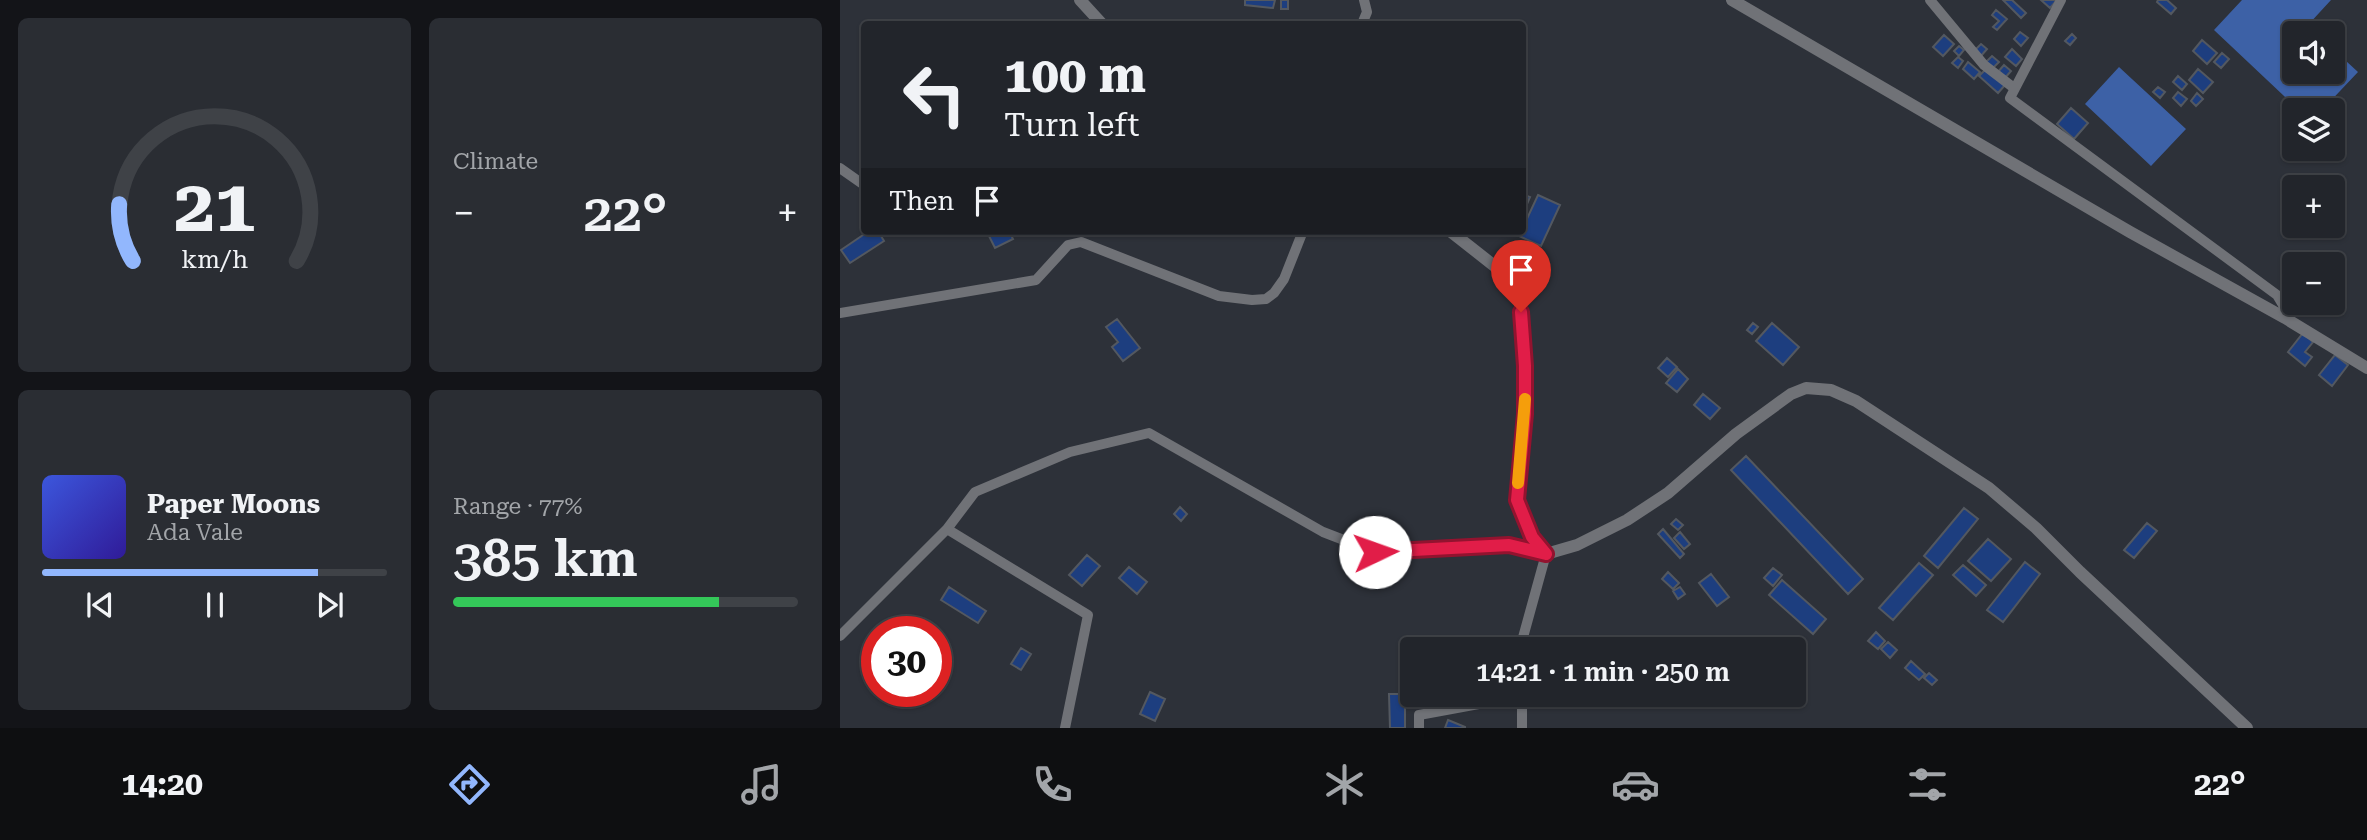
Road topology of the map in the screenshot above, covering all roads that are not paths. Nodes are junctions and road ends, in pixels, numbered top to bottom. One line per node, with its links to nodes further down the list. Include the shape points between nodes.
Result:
1 (1080, 0): 6 (street)
2 (1364, 0): 7 (street)
3 (1732, 0): 14 (street)
4 (1930, 0): 8 (street, via 1983,65)
5 (2061, 0): 8 (street)
6 (1099, 21)
7 (1363, 21)
8 (2014, 88): 14 (street, via 2010,98 2277,295)
9 (840, 168): 10 (street)
10 (861, 183)
11 (1301, 235): 13 (street, via 1284,279 1266,299 1219,296 1081,242 1068,245 1036,280)
12 (1455, 235): 17 (street, via 1497,268 1519,298 1525,414 1517,500 1532,537)
13 (840, 313)
14 (2285, 318): 15 (street)
15 (2367, 368)
16 (947, 530): 17 (street, via 975,492 1070,452 1149,433 1323,532 1375,552 1509,545); 18 (street); 22 (street, via 1087,615)
17 (1546, 554): 19 (street); 25 (street, via 1577,545 1627,520 1668,493 1791,394 1806,388 1831,390 1856,401 1989,488)
18 (840, 636)
19 (1523, 637)
20 (1460, 707): 23 (street, via 1419,715)
21 (1522, 707): 24 (street)
22 (1065, 728)
23 (1419, 728)
24 (1522, 728)
25 (2247, 728)

